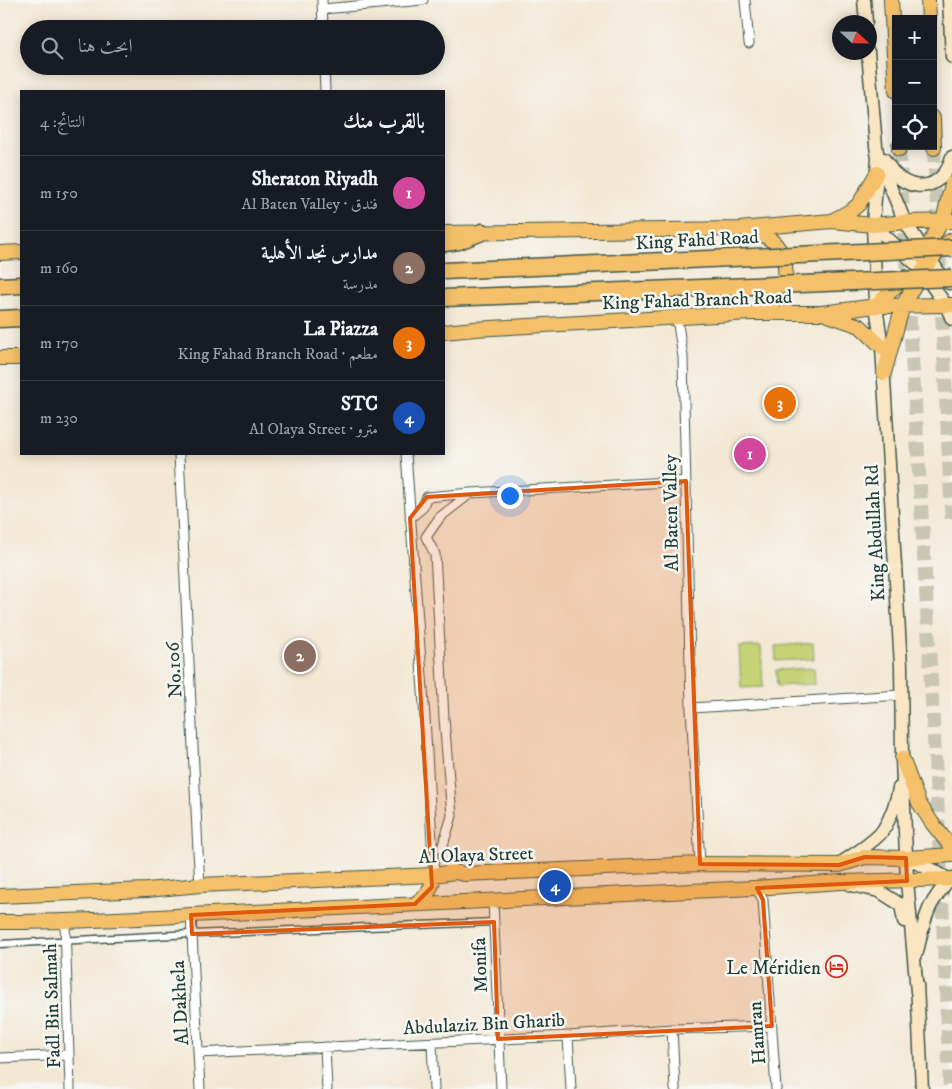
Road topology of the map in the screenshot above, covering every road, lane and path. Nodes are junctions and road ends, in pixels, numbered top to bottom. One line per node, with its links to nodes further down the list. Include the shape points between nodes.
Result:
1 (423, 0): 7 (street)
2 (745, 0): 11 (street)
3 (864, 0): 8 (main road)
4 (891, 0): 14 (main road)
5 (928, 0): 9 (main road)
6 (949, 0): 12 (main road)
7 (322, 5): 10 (street)
8 (865, 15)
9 (929, 15)
10 (323, 20)
11 (749, 43)
12 (952, 57)
13 (869, 60): 17 (main road)
14 (894, 60)
15 (324, 75): 16 (street)
16 (325, 90)
17 (877, 152): 18 (main road, via 894,173 918,187 933,183 945,174); 19 (main road); 23 (main road)
18 (952, 157)
19 (877, 173): 21 (main road, via 859,204); 24 (main road)
20 (952, 184): 22 (main road, via 944,217)
21 (832, 221): 24 (main road); 25 (main road)
22 (947, 221): 23 (main road); 33 (main road)
23 (905, 222): 24 (main road); 33 (main road)
24 (872, 225): 34 (main road); 43 (main road, King Abdullah Rd)
25 (739, 229): 26 (main road); 44 (main road, via 768,237 782,256 785,268 785,280 774,301)
26 (482, 232): 27 (main road); 29 (highway)
27 (445, 233)
28 (952, 240): 33 (main road)
29 (445, 243)
30 (952, 248): 35 (highway, King Fahd Road, bridge)
31 (20, 252): 32 (main road)
32 (0, 253)
33 (928, 256): 34 (main road); 39 (main road)
34 (920, 269): 41 (main road); 42 (main road); 43 (main road, via 891,289)
35 (445, 271)
36 (952, 278): 40 (highway, bridge)
37 (20, 285): 38 (highway)
38 (0, 286)
39 (952, 286)
40 (445, 298)
41 (903, 305): 42 (main road, King Fahad Branch Road); 43 (main road, King Fahad Branch Road); 54 (main road)
42 (949, 305): 49 (main road)
43 (876, 306): 45 (main road, King Fahad Branch Road); 51 (main road, King Abdullah Rd)
44 (750, 313): 45 (main road, King Fahad Branch Road); 47 (main road, King Fahad Branch Road)
45 (822, 313): 51 (main road, via 860,326)
46 (20, 318): 48 (highway)
47 (678, 318): 50 (main road, King Fahad Branch Road); 57 (street, Al Baten Valley, via 683,357)
48 (0, 319)
49 (952, 319)
50 (445, 332)
51 (882, 347): 54 (main road, King Abdullah Rd)
52 (0, 358): 53 (main road)
53 (20, 358)
54 (884, 373): 60 (main road, King Abdullah Rd)
55 (179, 455): 74 (street, No.106)
56 (406, 455): 59 (street)
57 (686, 481): 58 (street); 61 (street, Al Baten Valley)
58 (471, 493): 59 (street, via 427,497 422,508); 69 (street, via 440,517 426,537 435,554 452,816 442,848)
59 (410, 518): 70 (street)
60 (902, 695): 61 (street); 62 (main road, King Abdullah Rd)
61 (691, 708): 66 (street, Al Baten Valley)
62 (902, 758): 63 (main road, via 919,803); 65 (main road); 67 (main road, via 898,796 880,834)
63 (952, 848)
64 (952, 857): 65 (main road, Al Olaya Street); 68 (main road)
65 (906, 858): 67 (main road, Al Olaya Street, via 864,857); 68 (main road); 72 (main road)
66 (700, 864): 67 (main road, Al Olaya Street); 69 (main road, Al Olaya Street)
67 (839, 865)
68 (930, 869): 71 (main road); 72 (main road)
69 (456, 872): 70 (main road, Al Olaya Street)
70 (434, 875): 74 (main road, Al Olaya Street); 78 (main road, via 432,887)
71 (951, 880): 72 (main road); 86 (main road, via 929,909 924,924 916,955)
72 (907, 881): 73 (main road); 86 (main road)
73 (841, 882): 75 (main road); 86 (main road, via 879,892 901,905)
74 (200, 886): 76 (main road, Al Olaya Street)
75 (754, 888): 77 (main road); 87 (street, Hamran, via 763,900)
76 (0, 896)
77 (493, 900): 78 (main road); 82 (street, Monifa)
78 (415, 904): 79 (main road)
79 (191, 915): 81 (main road); 83 (street, Al Dakhela)
80 (0, 922): 81 (main road)
81 (65, 922): 84 (street, Fadl Bin Salmah)
82 (494, 922): 83 (street); 90 (street, Monifa)
83 (192, 934): 84 (street); 93 (street, Al Dakhela)
84 (66, 940): 85 (street); 94 (street, Fadl Bin Salmah)
85 (0, 944)
86 (917, 992): 104 (main road)
87 (772, 1026): 88 (street, Abdulaziz Bin Gharib); 103 (street, Hamran)
88 (672, 1029): 89 (street, Abdulaziz Bin Gharib); 102 (street)
89 (568, 1036): 90 (street, Abdulaziz Bin Gharib); 101 (street)
90 (498, 1039): 91 (street, Abdulaziz Bin Gharib); 100 (street, Monifa)
91 (432, 1042): 92 (street, Abdulaziz Bin Gharib); 99 (street)
92 (325, 1047): 93 (street, Abdulaziz Bin Gharib); 98 (street)
93 (198, 1053): 97 (street, Al Dakhela)
94 (69, 1055): 95 (street); 96 (street, Fadl Bin Salmah)
95 (0, 1058)
96 (70, 1089)
97 (200, 1089)
98 (327, 1089)
99 (434, 1089)
100 (501, 1089)
101 (570, 1089)
102 (675, 1089)
103 (776, 1089)
104 (922, 1089)

